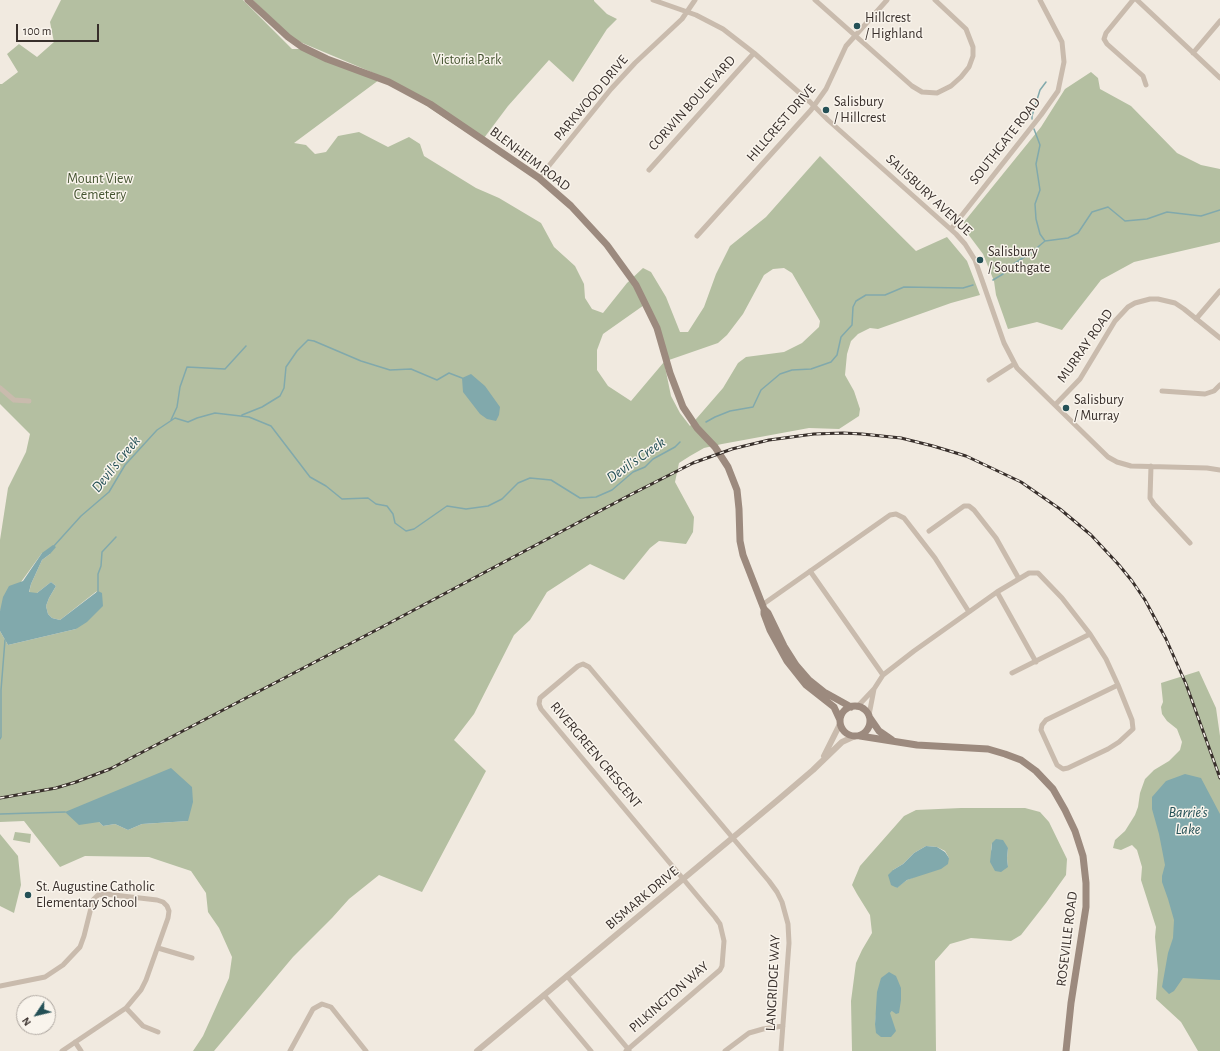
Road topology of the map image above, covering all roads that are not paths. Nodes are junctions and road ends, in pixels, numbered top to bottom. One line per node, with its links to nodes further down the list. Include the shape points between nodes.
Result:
1 (248, 0): 19 (main road, BLENHEIM ROAD, via 302,47 389,82 430,104)
2 (653, 0): 10 (street, SALISBURY AVENUE)
3 (695, 0): 10 (street, PARKWOOD DRIVE)
4 (815, 0): 12 (street)
5 (886, 0): 12 (street, HILLCREST DRIVE)
6 (935, 0): 12 (street, via 966,29 973,47 969,67 951,86 937,93 922,92 912,86)
7 (1040, 0): 20 (street, SOUTHGATE ROAD, via 1062,42 1064,62 1058,91)
8 (1133, 0): 16 (street, via 1104,39 1138,70)
9 (1137, 0): 14 (street)
10 (688, 12): 13 (street, SALISBURY AVENUE, via 723,29); 19 (street, PARKWOOD DRIVE, via 611,89)
11 (1220, 21): 14 (street)
12 (855, 36): 17 (street, HILLCREST DRIVE, via 846,46 826,89)
13 (754, 53): 17 (street, SALISBURY AVENUE); 18 (street, CORWIN BOULEVARD)
14 (1192, 53): 15 (street)
15 (1220, 78)
16 (1146, 85)
17 (814, 106): 20 (street, SALISBURY AVENUE); 21 (street, HILLCREST DRIVE)
18 (649, 170)
19 (539, 178): 39 (main road, BLENHEIM ROAD, via 571,206 607,245 636,285 657,328 683,406 697,428 719,453 732,477 737,490 743,555)
20 (951, 229): 25 (street, SALISBURY AVENUE, via 972,255)
21 (697, 236)
22 (1220, 291): 23 (street)
23 (1196, 319): 24 (street, MURRAY ROAD); 31 (street, MURRAY ROAD, via 1175,303 1166,300 1150,299 1128,307 1115,321 1080,379)
24 (1220, 338)
25 (1014, 364): 26 (street); 31 (street, SALISBURY AVENUE)
26 (989, 380)
27 (1220, 385): 29 (street, via 1214,391 1205,394)
28 (1, 390): 30 (street, via 14,400)
29 (1162, 391)
30 (29, 401)
31 (1055, 406): 32 (street, SALISBURY AVENUE, via 1112,460 1131,466)
32 (1151, 466): 33 (street, SALISBURY AVENUE); 35 (street, via 1150,498)
33 (1220, 470)
34 (928, 531): 37 (street, via 964,506 969,506 996,538)
35 (1190, 543)
36 (810, 571): 39 (street); 40 (street, via 890,515 896,514 904,518 935,558); 44 (street)
37 (1018, 579): 38 (street); 41 (street, via 1030,573 1038,573 1062,598)
38 (997, 592): 40 (street); 42 (street)
39 (764, 607): 47 (main road, BLENHEIM ROAD, via 784,646 803,673 824,692); 49 (main road, BLENHEIM ROAD, via 770,630 786,661 806,686 834,707)
40 (969, 612): 44 (street)
41 (1090, 634): 42 (street); 45 (street)
42 (1036, 662): 43 (street)
43 (1012, 673)
44 (883, 675): 46 (street)
45 (1118, 685): 45 (street, via 1133,729 1108,749 1068,768 1058,765 1041,730 1042,725 1046,720)
46 (874, 689): 47 (street); 48 (street)
47 (854, 707): 48 (main road, via 864,709); 49 (main road, via 844,712)
48 (870, 716): 50 (main road, via 868,728 864,734); 51 (main road, via 879,731)
49 (840, 722): 50 (main road, via 845,732); 52 (street, BISMARK DRIVE)
50 (857, 736): 51 (main road); 52 (street, BISMARK DRIVE, via 842,742)
51 (892, 740): 73 (main road, ROSEVILLE ROAD, via 917,745 988,749 1021,760 1053,789 1065,810 1083,856 1086,883 1086,907)
52 (822, 761): 53 (street, BISMARK DRIVE)
53 (733, 838): 54 (street, BISMARK DRIVE); 54 (street, RIVERGREEN CRESCENT, via 589,667 583,664 578,666 540,698 541,709); 61 (street, LANGRIDGE WAY, via 777,892 788,924)
54 (684, 879): 57 (street, BISMARK DRIVE); 64 (street, PILKINGTON WAY, via 720,924 724,941 722,966 715,975)
55 (158, 948): 56 (street); 58 (street, via 169,911 163,902 98,895 93,900 80,947 63,965 45,977); 60 (street, via 143,985)
56 (192, 958)
57 (567, 976): 59 (street, BISMARK DRIVE); 64 (street)
58 (0, 986)
59 (544, 995): 69 (street, BISMARK DRIVE); 70 (street)
60 (126, 1008): 62 (street, via 143,1026); 63 (street)
61 (783, 1026): 71 (street, via 749,1033); 72 (street, LANGRIDGE WAY)
62 (158, 1032)
63 (75, 1042): 65 (street); 66 (street)
64 (628, 1050)
65 (62, 1051)
66 (81, 1051)
67 (290, 1051): 68 (street, via 313,1009 322,1004 331,1007)
68 (366, 1051)
69 (477, 1051)
70 (591, 1051)
71 (725, 1051)
72 (781, 1051)
73 (1066, 1051)

